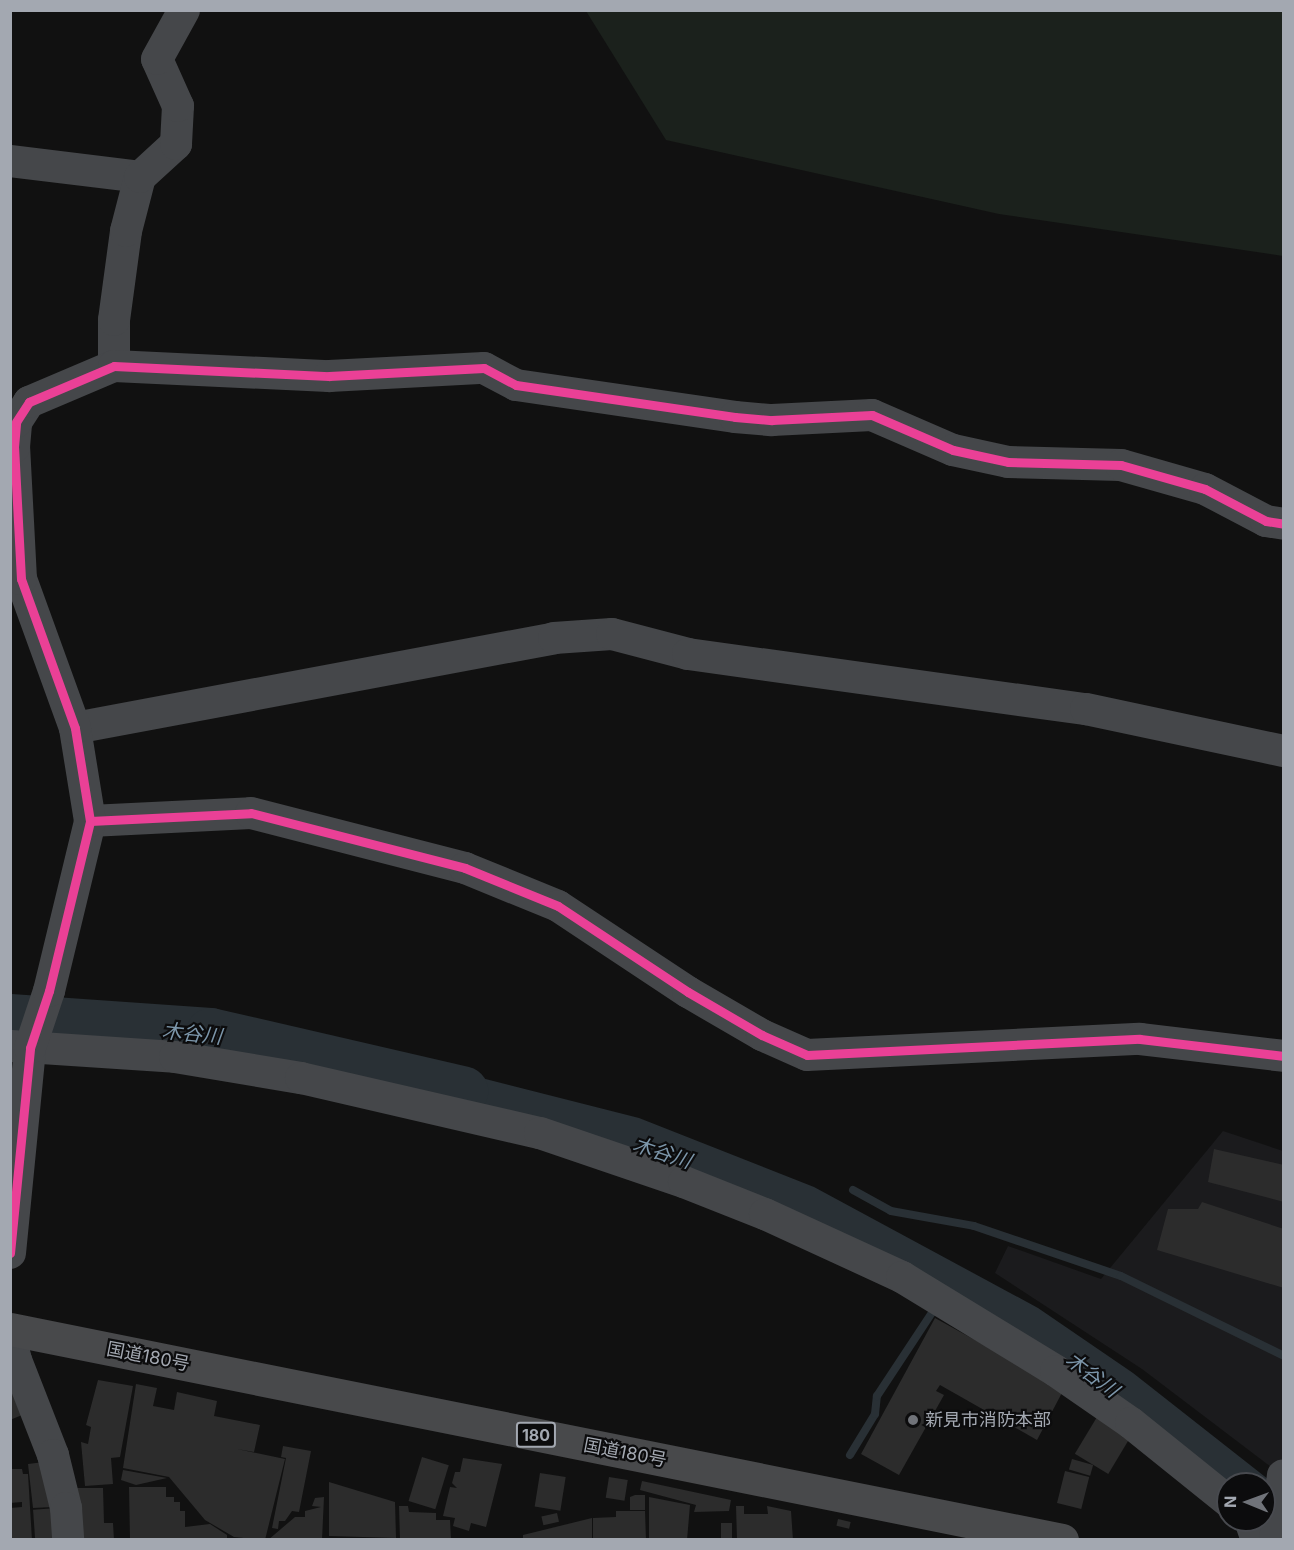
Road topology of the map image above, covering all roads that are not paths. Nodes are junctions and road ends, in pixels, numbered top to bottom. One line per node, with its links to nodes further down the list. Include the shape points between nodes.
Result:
1 (184, 10): 3 (street, via 157,59 178,106 176,144)
2 (10, 161): 3 (street)
3 (140, 177): 4 (street, via 126,231 114,320)
4 (114, 366): 5 (street, via 29,402); 6 (street, via 329,376 484,368 516,385 735,417 772,420 872,415 953,450 1008,462 1121,465 1205,489 1266,521)
5 (13, 422): 7 (street)
6 (1284, 524)
7 (16, 581): 8 (street)
8 (75, 728): 9 (street, via 554,638 612,634 688,654 1086,709); 10 (street)
9 (1284, 751)
10 (90, 821): 11 (street, via 49,991); 12 (street, via 251,813 465,868 558,906 688,992 762,1035 807,1055 1140,1039)
11 (20, 1047): 13 (street); 17 (street, via 175,1058 312,1080 540,1133 684,1182 765,1214 902,1277 1065,1377 1131,1423)
12 (1284, 1056)
13 (10, 1253)
14 (10, 1329): 19 (highway, 国道180号 / 180)
15 (10, 1336): 20 (street, via 53,1455 66,1508)
16 (1283, 1475): 18 (street)
17 (1216, 1491)
18 (1276, 1496)
19 (1037, 1537)
20 (68, 1539)

